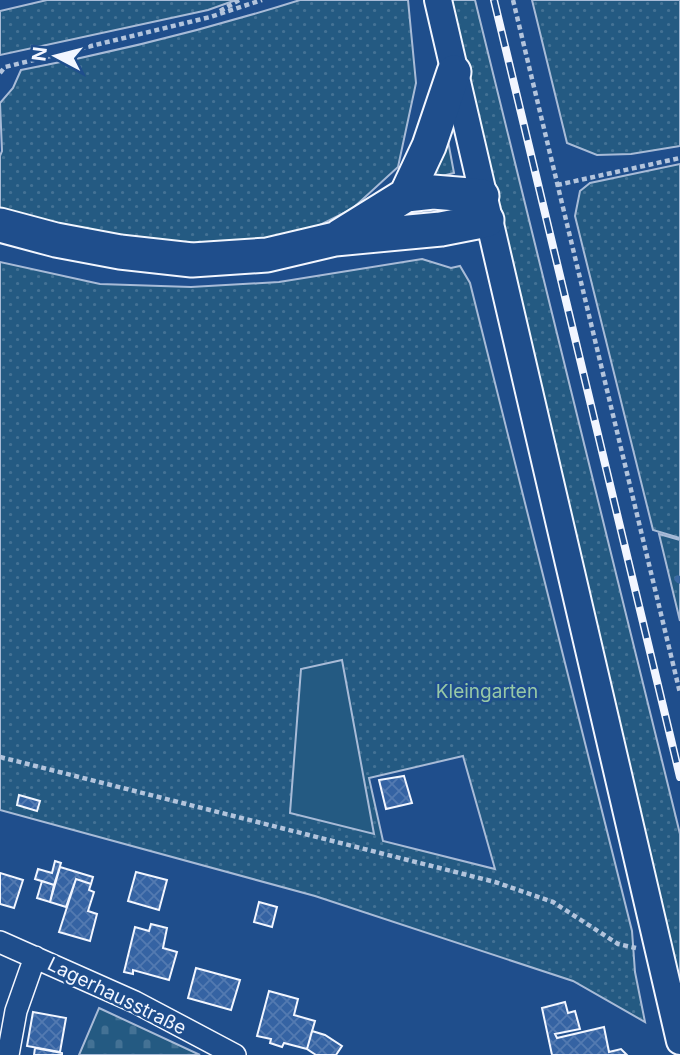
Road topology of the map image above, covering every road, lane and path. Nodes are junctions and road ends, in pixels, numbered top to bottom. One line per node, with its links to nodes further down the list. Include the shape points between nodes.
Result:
1 (239, 0): 5 (path)
2 (262, 0): 5 (path)
3 (438, 0): 7 (street)
4 (513, 0): 10 (path)
5 (210, 17): 6 (path)
6 (3, 67): 8 (path)
7 (454, 72): 11 (main road, via 429,146); 12 (street)
8 (0, 73)
9 (680, 158): 10 (path)
10 (558, 185): 15 (path)
11 (406, 195): 12 (main road, via 433,192); 14 (main road)
12 (484, 208): 14 (main road, via 440,229); 18 (street)
13 (0, 225): 14 (main road, via 120,252 192,260 267,255)
14 (335, 239)
15 (680, 692)
16 (0, 757): 18 (path, via 495,882 553,902 618,944)
17 (0, 942): 19 (street, Lagerhausstraße)
18 (659, 953): 20 (street)
19 (35, 957): 21 (street, Lagerhausstraße, via 16,1011); 22 (street, Lagerhausstraße, via 135,1002)
20 (680, 1041)
21 (8, 1055)
22 (235, 1055)

